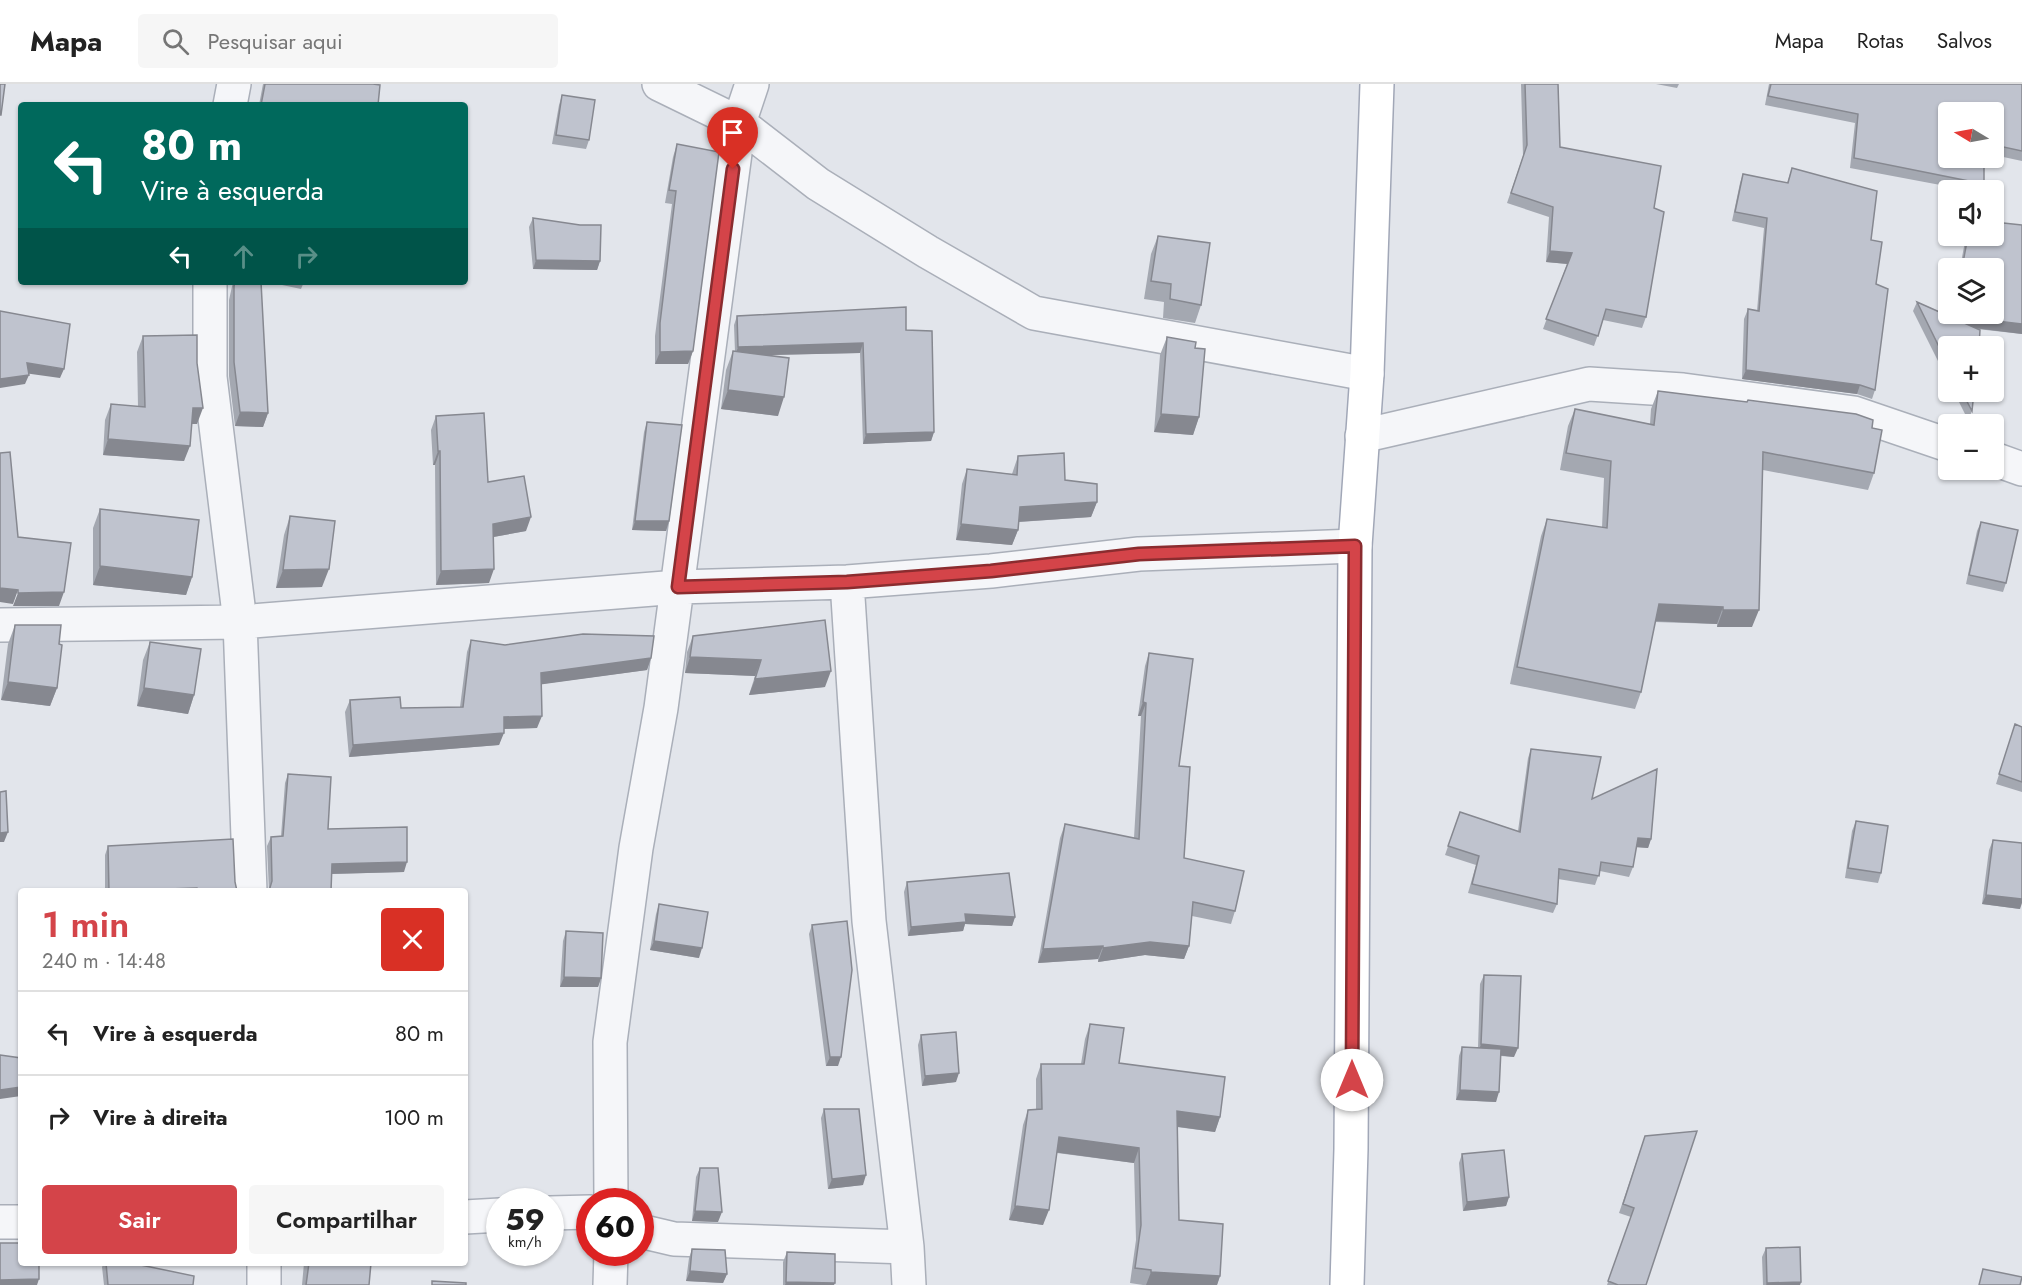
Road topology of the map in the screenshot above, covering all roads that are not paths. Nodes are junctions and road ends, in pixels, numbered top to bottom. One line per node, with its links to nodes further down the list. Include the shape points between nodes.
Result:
1 (234, 84): 5 (street)
2 (659, 84): 6 (street)
3 (752, 84): 6 (street)
4 (1377, 84): 8 (main road)
5 (231, 102)
6 (739, 123): 8 (street, via 818,184 1034,314); 15 (street)
7 (210, 285): 16 (street, via 210,377)
8 (1367, 374): 9 (main road)
9 (1362, 436): 10 (street, via 1588,384 1683,390 1854,413); 13 (main road)
10 (1938, 442)
11 (2004, 463): 12 (street)
12 (2022, 469)
13 (1355, 546): 14 (street, via 1139,554); 31 (main road)
14 (847, 582): 15 (street); 25 (street, via 869,921)
15 (678, 587): 16 (street); 19 (street, via 610,1042)
16 (240, 622): 17 (street); 18 (street)
17 (0, 625)
18 (250, 888)
19 (611, 1188)
20 (486, 1216): 21 (street)
21 (468, 1217)
22 (0, 1222): 23 (street)
23 (18, 1222)
24 (654, 1234): 25 (street, via 674,1239)
25 (907, 1246): 30 (street)
26 (264, 1266): 28 (street)
27 (611, 1266): 29 (street)
28 (264, 1285)
29 (610, 1285)
30 (909, 1285)
31 (1347, 1285)

